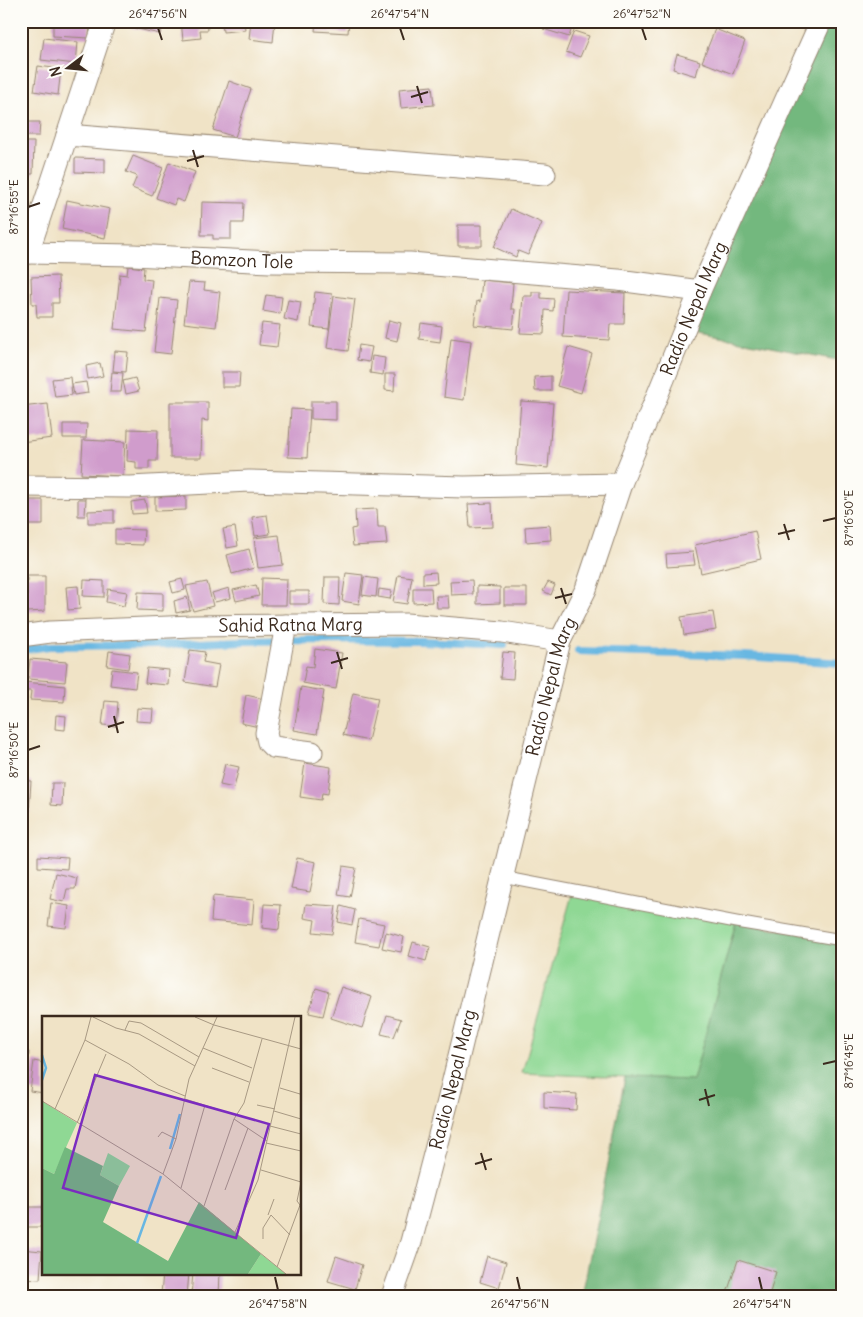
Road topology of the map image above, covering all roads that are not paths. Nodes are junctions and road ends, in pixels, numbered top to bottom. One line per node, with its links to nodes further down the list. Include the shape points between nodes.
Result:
1 (105, 21): 3 (street, Bomzon Tole)
2 (818, 22): 6 (street, Radio Nepal Marg)
3 (67, 135): 4 (street); 5 (street, Bomzon Tole)
4 (545, 174)
5 (25, 253): 6 (street, Bomzon Tole, via 270,262 410,263 618,280)
6 (700, 291): 7 (street, Radio Nepal Marg)
7 (621, 484): 8 (street, via 464,487 249,481 130,487); 11 (street, Radio Nepal Marg, via 586,589)
8 (21, 486)
9 (286, 624): 10 (street, Sahid Ratna Marg, via 50,632); 11 (street, Sahid Ratna Marg, via 406,624 502,632); 12 (street, via 266,733 268,742 274,747)
10 (21, 636)
11 (560, 641): 13 (street, Radio Nepal Marg)
12 (312, 752)
13 (502, 877): 14 (lane); 15 (street, Radio Nepal Marg, via 411,1242)
14 (842, 940)
15 (392, 1296)

